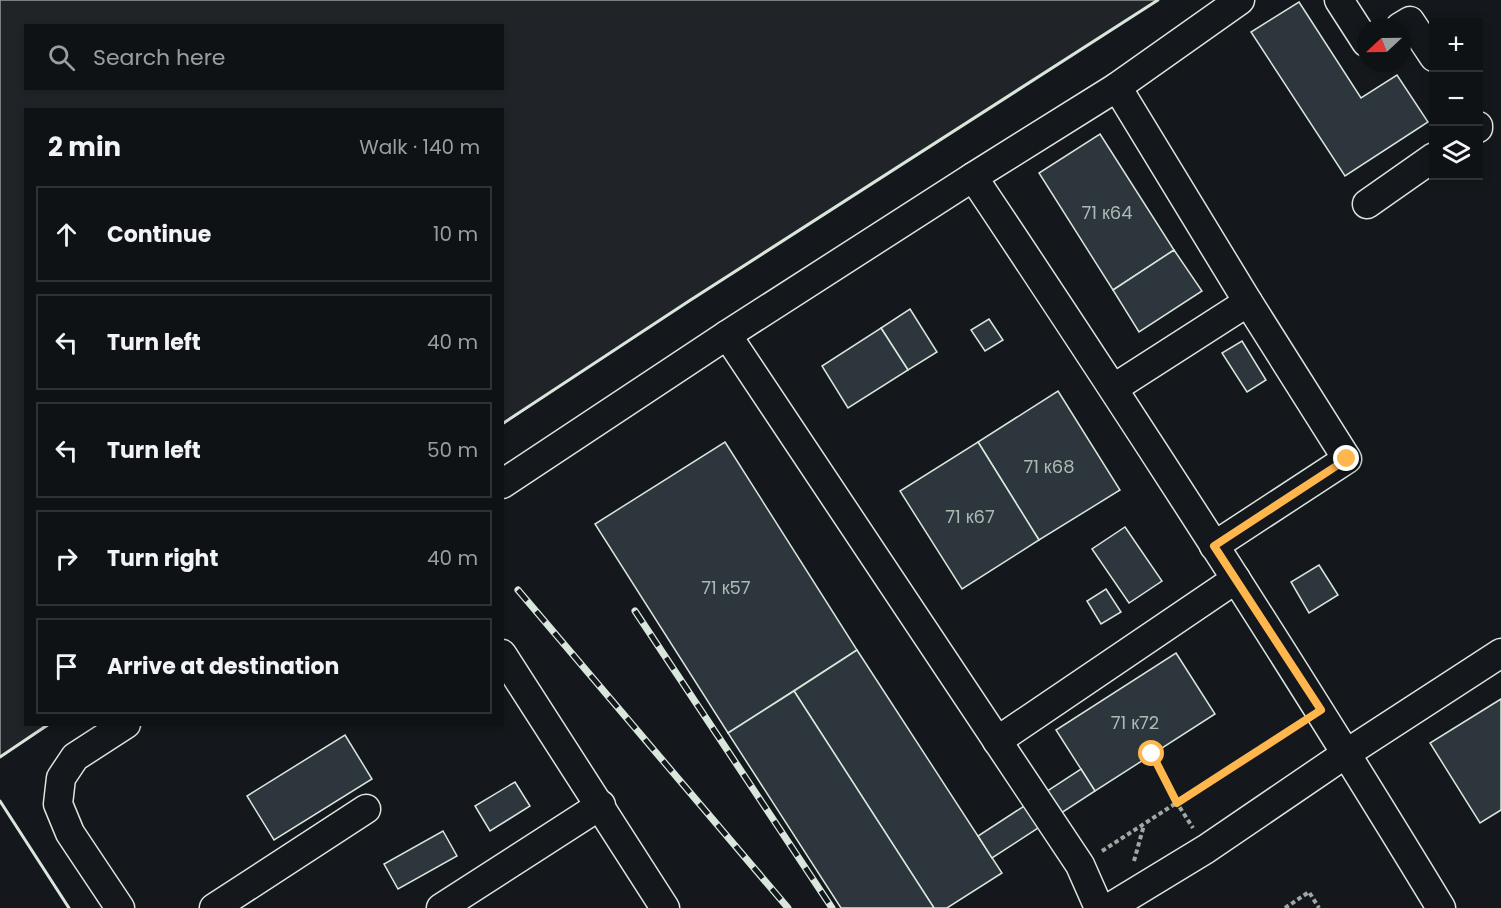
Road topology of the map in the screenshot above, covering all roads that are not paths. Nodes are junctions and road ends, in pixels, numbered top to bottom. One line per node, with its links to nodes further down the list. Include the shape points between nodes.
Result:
1 (1240, 0): 6 (lane)
2 (1339, 0): 4 (lane)
3 (1411, 22): 5 (lane)
4 (1357, 28)
5 (1429, 50)
6 (1117, 87): 8 (lane); 10 (lane)
7 (1429, 161): 9 (lane)
8 (973, 177): 11 (lane); 12 (lane)
9 (1367, 204)
10 (1248, 302): 12 (lane); 14 (lane, via 1347,459)
11 (727, 335): 13 (lane); 19 (lane)
12 (1114, 388): 14 (lane)
13 (504, 483)
14 (1214, 546): 15 (lane)
15 (1236, 579): 19 (lane); 20 (lane)
16 (1501, 653): 20 (lane)
17 (504, 657): 21 (lane)
18 (123, 726): 23 (lane, via 75,757 61,778 58,804 70,833)
19 (997, 741): 27 (lane, via 1080,865)
20 (1347, 753): 28 (lane, via 1206,849); 29 (lane)
21 (601, 805): 25 (lane); 26 (lane)
22 (366, 809): 24 (lane)
23 (120, 908)
24 (214, 908)
25 (441, 908)
26 (665, 908)
27 (1099, 908)
28 (1109, 908)
29 (1441, 908)

